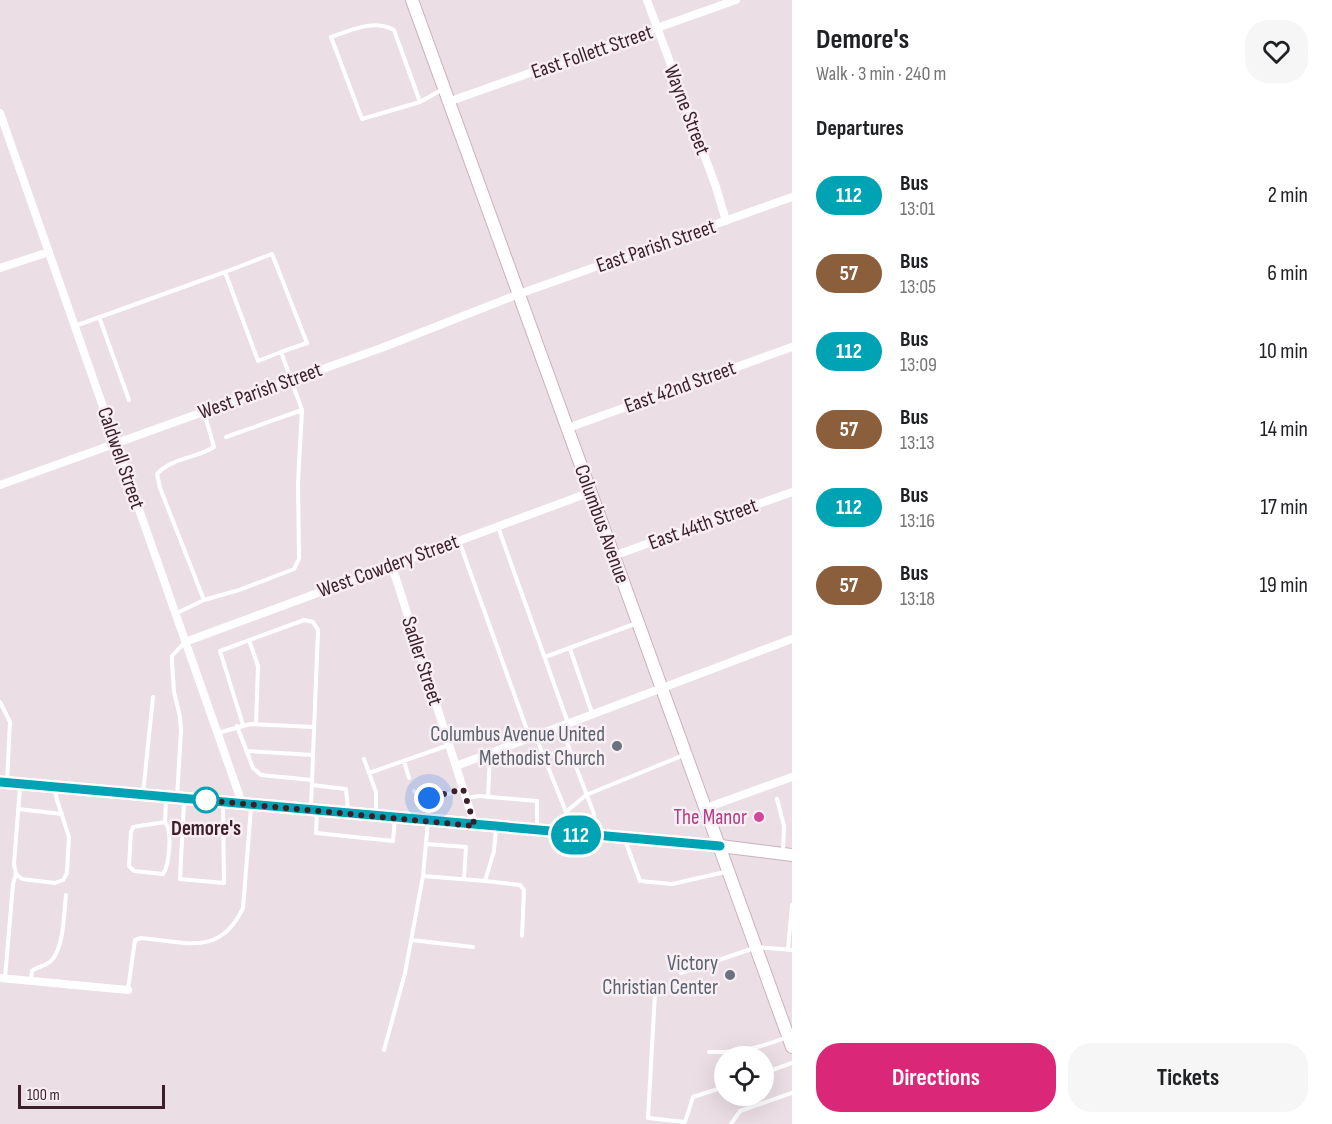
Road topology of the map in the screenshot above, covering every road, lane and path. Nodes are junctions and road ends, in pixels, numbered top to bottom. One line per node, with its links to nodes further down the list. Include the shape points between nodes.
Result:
1 (412, 0): 5 (main road, Columbus Avenue)
2 (646, 0): 4 (street, Wayne Street)
3 (736, 0): 4 (street, East Follett Street)
4 (657, 29): 7 (street, East Follett Street); 10 (street, Wayne Street)
5 (444, 88): 6 (lane); 7 (main road, Columbus Avenue)
6 (420, 102): 6 (lane, via 362,119 331,37 376,24 394,30)
7 (448, 102): 14 (main road, Columbus Avenue)
8 (0, 113): 11 (street, Caldwell Street)
9 (792, 197): 10 (street, East Parish Street)
10 (726, 221): 14 (street, East Parish Street)
11 (49, 252): 12 (street); 16 (street, Caldwell Street)
12 (0, 268)
13 (225, 272): 15 (lane); 18 (lane, via 258,361); 18 (lane, via 272,254 307,343)
14 (519, 294): 19 (street, West Parish Street); 23 (main road, Columbus Avenue)
15 (99, 317): 16 (lane); 20 (lane)
16 (75, 326): 25 (street, Caldwell Street)
17 (792, 347): 23 (street, East 42nd Street)
18 (281, 352): 19 (lane)
19 (292, 379): 21 (lane); 22 (street, West Parish Street)
20 (129, 400)
21 (302, 410): 24 (lane); 33 (lane, via 299,559 294,569)
22 (204, 411): 25 (street, West Parish Street); 33 (lane, via 214,447 157,474)
23 (568, 428): 27 (main road, Columbus Avenue)
24 (226, 437)
25 (116, 443): 26 (street, West Parish Street); 34 (street, Caldwell Street)
26 (0, 485)
27 (591, 492): 29 (street, West Cowdery Street); 31 (main road, Columbus Avenue)
28 (792, 492): 31 (street, East 44th Street)
29 (498, 526): 30 (street, West Cowdery Street); 40 (lane)
30 (459, 541): 32 (street, West Cowdery Street); 51 (lane)
31 (614, 556): 35 (main road, Columbus Avenue)
32 (392, 566): 38 (street, West Cowdery Street); 52 (street, Sadler Street)
33 (204, 600): 34 (lane)
34 (176, 614): 38 (street, Caldwell Street)
35 (638, 623): 39 (lane); 41 (main road, Columbus Avenue)
36 (792, 639): 41 (street)
37 (249, 640): 45 (lane, via 258,666); 46 (lane, via 220,651); 49 (lane, via 304,621 316,624)
38 (185, 642): 50 (street, Caldwell Street); 74 (lane, via 172,656 181,731)
39 (570, 649): 40 (lane); 44 (lane)
40 (545, 657): 47 (lane)
41 (662, 687): 44 (street); 56 (main road, Columbus Avenue)
42 (153, 697): 71 (lane)
43 (0, 702): 66 (lane, via 10,722)
44 (592, 715): 47 (street)
45 (256, 724): 46 (lane); 49 (lane)
46 (243, 725): 48 (lane)
47 (565, 725): 51 (street); 53 (lane)
48 (237, 726): 50 (lane); 54 (lane)
49 (314, 727): 57 (lane)
50 (217, 733): 78 (street, Caldwell Street)
51 (533, 737): 55 (street); 58 (lane)
52 (449, 745): 60 (lane); 61 (street, Sadler Street)
53 (569, 747): 58 (lane); 72 (lane)
54 (246, 751): 57 (lane); 65 (lane, via 253,768 261,775)
55 (490, 753): 61 (street); 73 (lane)
56 (686, 754): 72 (lane); 79 (main road, Columbus Avenue)
57 (313, 755): 65 (lane)
58 (544, 757): 82 (lane)
59 (364, 759): 62 (lane)
60 (404, 761): 62 (lane); 64 (lane)
61 (456, 766): 69 (street, Sadler Street)
62 (369, 773): 85 (lane, via 376,792)
63 (792, 777): 79 (street)
64 (409, 778)
65 (312, 780): 67 (lane)
66 (9, 783): 68 (main road); 80 (lane)
67 (312, 785): 81 (lane); 83 (lane, via 346,789)
68 (55, 787): 71 (main road); 84 (lane)
69 (463, 789): 70 (lane, via 429,798); 75 (street, Sadler Street)
70 (414, 792)
71 (143, 794): 74 (main road)
72 (586, 795): 82 (lane); 93 (lane, via 594,814)
73 (488, 796): 75 (lane); 91 (lane, via 537,801)
74 (176, 797): 77 (main road); 77 (lane, via 180,879 224,883); 88 (lane)
75 (466, 798): 89 (street, Sadler Street)
76 (777, 799): 97 (lane)
77 (223, 801): 78 (main road)
78 (246, 803): 81 (main road); 113 (lane, via 243,908 237,920 227,933 199,944 135,940)
79 (706, 808): 96 (main road, Columbus Avenue)
80 (18, 809): 84 (lane); 99 (lane)
81 (314, 810): 83 (main road); 86 (lane, via 316,834 393,841)
82 (566, 812): 92 (lane)
83 (349, 813): 85 (main road)
84 (62, 814): 99 (lane, via 69,837 63,880 55,883 22,879)
85 (376, 816): 86 (main road)
86 (395, 818): 87 (main road)
87 (428, 821): 89 (main road); 95 (lane)
88 (165, 822): 88 (lane, via 170,834 166,870 163,874 134,871 129,866 131,831 134,827)
89 (475, 826): 90 (main road)
90 (496, 828): 91 (main road); 102 (lane)
91 (537, 831): 92 (main road)
92 (565, 834): 93 (main road)
93 (593, 836): 94 (main road)
94 (625, 839): 96 (main road); 98 (lane, via 640,881 672,885)
95 (426, 844): 100 (lane); 101 (lane, via 466,848)
96 (720, 846): 97 (main road); 98 (main road, Columbus Avenue)
97 (788, 854)
98 (729, 871): 108 (main road, Columbus Avenue)
99 (16, 874): 111 (lane)
100 (423, 876): 101 (lane); 106 (lane)
101 (464, 879): 102 (lane)
102 (485, 881): 105 (lane, via 520,885 524,890)
103 (66, 895): 112 (lane, via 57,953 32,971)
104 (792, 905): 109 (lane)
105 (522, 936)
106 (411, 940): 107 (lane); 116 (lane)
107 (473, 947)
108 (757, 947): 109 (lane); 110 (lane); 115 (main road, Columbus Avenue)
109 (790, 950)
110 (681, 973)
111 (2, 979): 112 (street)
112 (31, 981): 113 (street)
113 (128, 990)
114 (655, 993): 120 (lane, via 648,1118 685,1122 693,1097)
115 (791, 1042): 117 (lane)
116 (384, 1050)
117 (709, 1052)
118 (792, 1063): 119 (lane)
119 (774, 1069)
120 (714, 1090)
121 (792, 1093): 122 (lane, via 740,1111)
122 (731, 1124)

